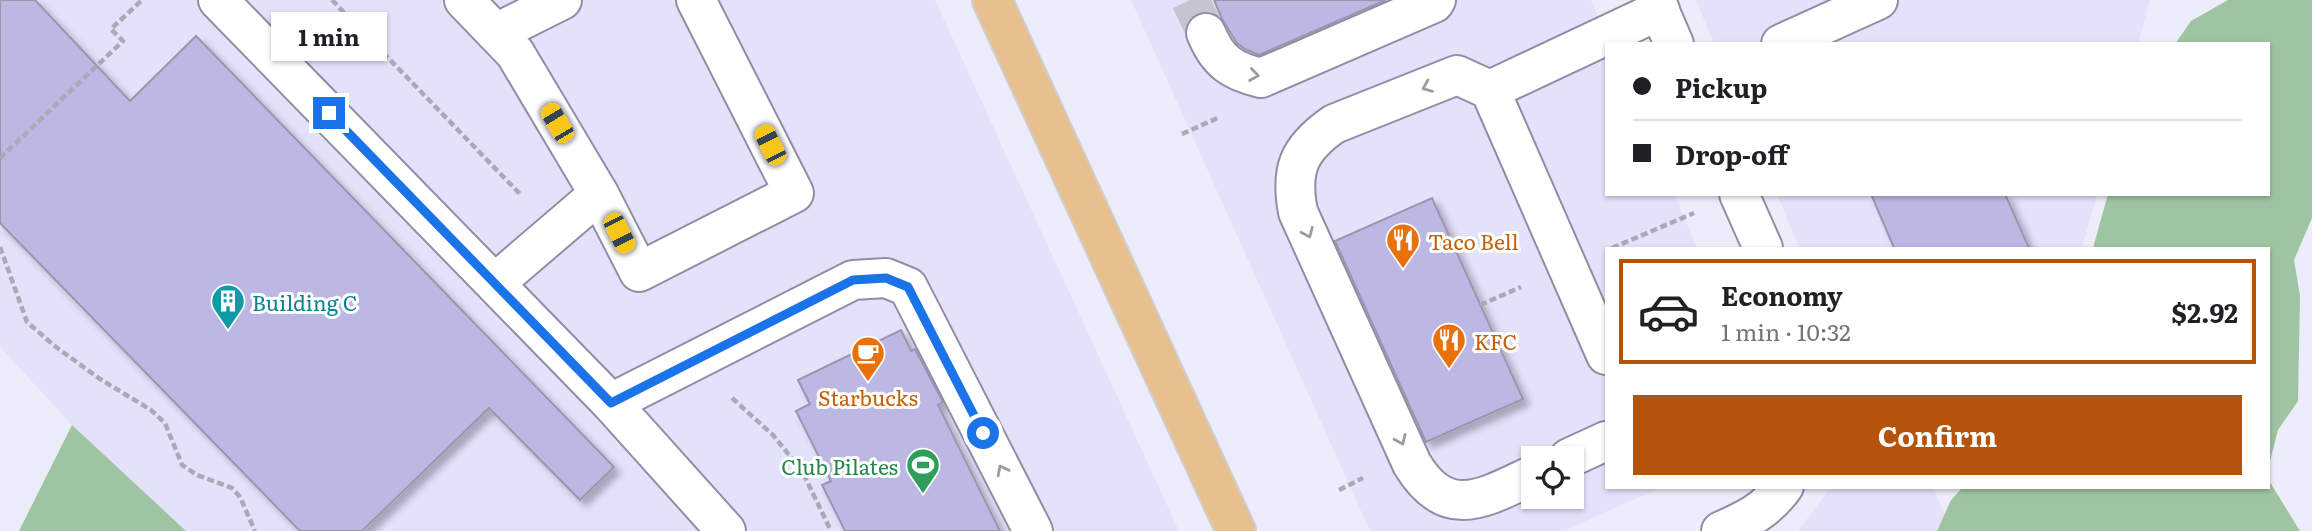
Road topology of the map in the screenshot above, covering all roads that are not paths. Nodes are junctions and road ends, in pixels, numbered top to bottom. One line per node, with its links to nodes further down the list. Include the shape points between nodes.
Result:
1 (218, 0): 18 (street)
2 (464, 0): 9 (street)
3 (562, 0): 9 (street)
4 (696, 0): 15 (street, via 794,193 639,272)
5 (992, 0): 27 (main road)
6 (1436, 0): 10 (street, one-way to 6, via 1223,60 1239,73 1261,78)
7 (1878, 0): 13 (street)
8 (1663, 18): 11 (street)
9 (496, 33): 15 (street, via 514,53)
10 (1206, 33)
11 (1605, 42)
12 (1605, 42): 14 (street)
13 (1785, 42)
14 (1490, 90): 19 (street); 23 (street, one-way to 23, via 1457,75 1334,124 1307,149 1293,186 1298,212 1422,482 1438,495 1460,500 1482,499)
15 (599, 194): 18 (street)
16 (1740, 196): 17 (street)
17 (1763, 247)
18 (495, 283): 20 (street)
19 (1605, 353)
20 (611, 403): 25 (street); 26 (street, one-way to 20, via 908,287 886,278 853,280)
21 (1605, 441): 22 (street)
22 (1584, 451)
23 (1521, 481)
24 (1782, 489): 28 (street, via 1767,508)
25 (726, 531)
26 (1033, 531)
27 (1236, 531)
28 (1721, 531)

